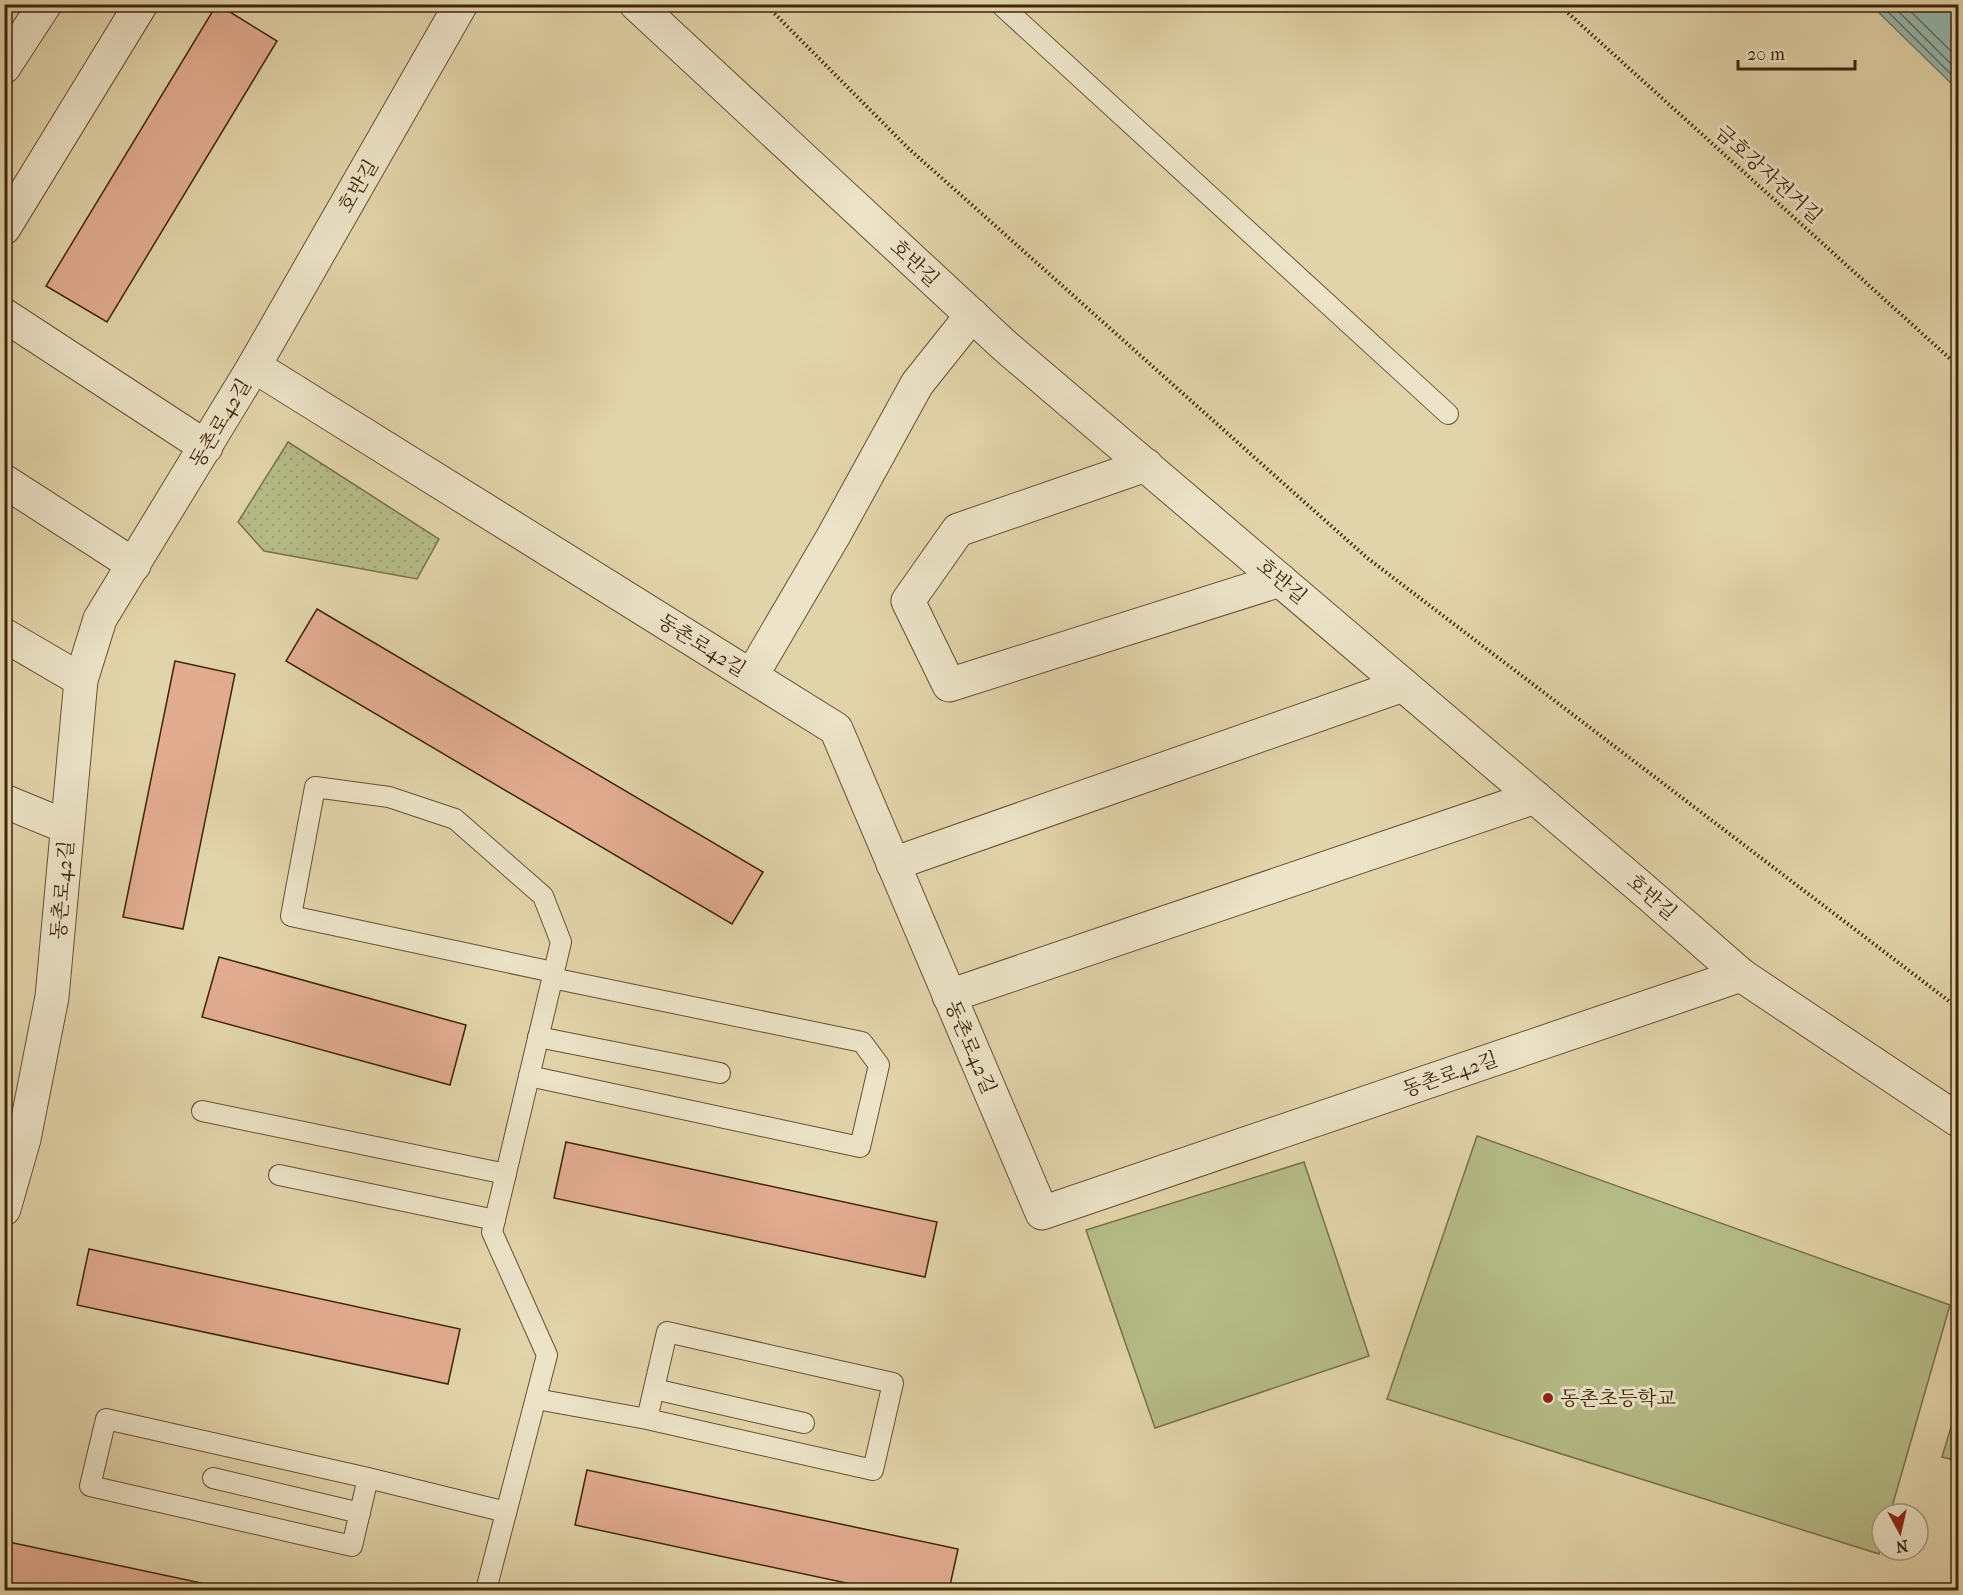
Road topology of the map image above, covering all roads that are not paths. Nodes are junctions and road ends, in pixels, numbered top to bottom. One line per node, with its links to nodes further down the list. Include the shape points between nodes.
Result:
1 (45, 4): 6 (street)
2 (141, 4): 7 (street)
3 (461, 4): 10 (street, 호반길)
4 (636, 4): 9 (street, 호반길)
5 (1000, 4): 11 (lane)
6 (4, 67)
7 (9, 208)
8 (4, 315): 12 (street)
9 (972, 315): 13 (street, 호반길); 18 (street, via 917,384)
10 (254, 366): 12 (street, 동촌로42길); 18 (street, 동촌로42길)
11 (1448, 414)
12 (206, 447): 15 (street, 동촌로42길)
13 (1146, 465): 16 (street, 호반길); 16 (street, via 958,530 908,601 949,685)
14 (4, 481): 15 (street)
15 (134, 565): 19 (street, 동촌로42길, via 100,619)
16 (1280, 580): 20 (street, 호반길)
17 (4, 634): 19 (street)
18 (752, 675): 24 (street, 동촌로42길, via 837,729)
19 (81, 680): 23 (street, 동촌로42길)
20 (1403, 685): 21 (street, 호반길); 24 (street)
21 (1535, 797): 26 (street, 호반길); 27 (street)
22 (4, 801): 23 (street)
23 (68, 827): 35 (street, 동촌로42길, via 52,997 24,1139)
24 (893, 864): 27 (street, 동촌로42길)
25 (553, 975): 25 (lane, via 561,942 543,896 455,819 389,797 315,787 291,916); 28 (lane); 30 (lane, via 862,1042 879,1065 861,1147)
26 (1741, 975): 27 (street, 동촌로42길, via 1042,1213); 32 (street, 호반길)
27 (949, 996)
28 (538, 1036): 29 (lane); 30 (lane)
29 (720, 1072)
30 (529, 1076): 33 (lane)
31 (202, 1111): 33 (lane)
32 (1959, 1120)
33 (506, 1174): 36 (lane)
34 (279, 1175): 36 (lane)
35 (4, 1209)
36 (495, 1220): 38 (lane, via 492,1232 547,1355)
37 (654, 1389): 39 (lane); 39 (lane, via 667,1332 893,1383 873,1470); 40 (lane)
38 (536, 1399): 39 (lane); 43 (lane)
39 (647, 1419)
40 (804, 1423)
41 (213, 1478): 44 (lane)
42 (368, 1478): 43 (lane); 44 (lane); 44 (lane, via 106,1419 90,1486 352,1546)
43 (506, 1512): 45 (lane)
44 (360, 1513)
45 (486, 1590)

